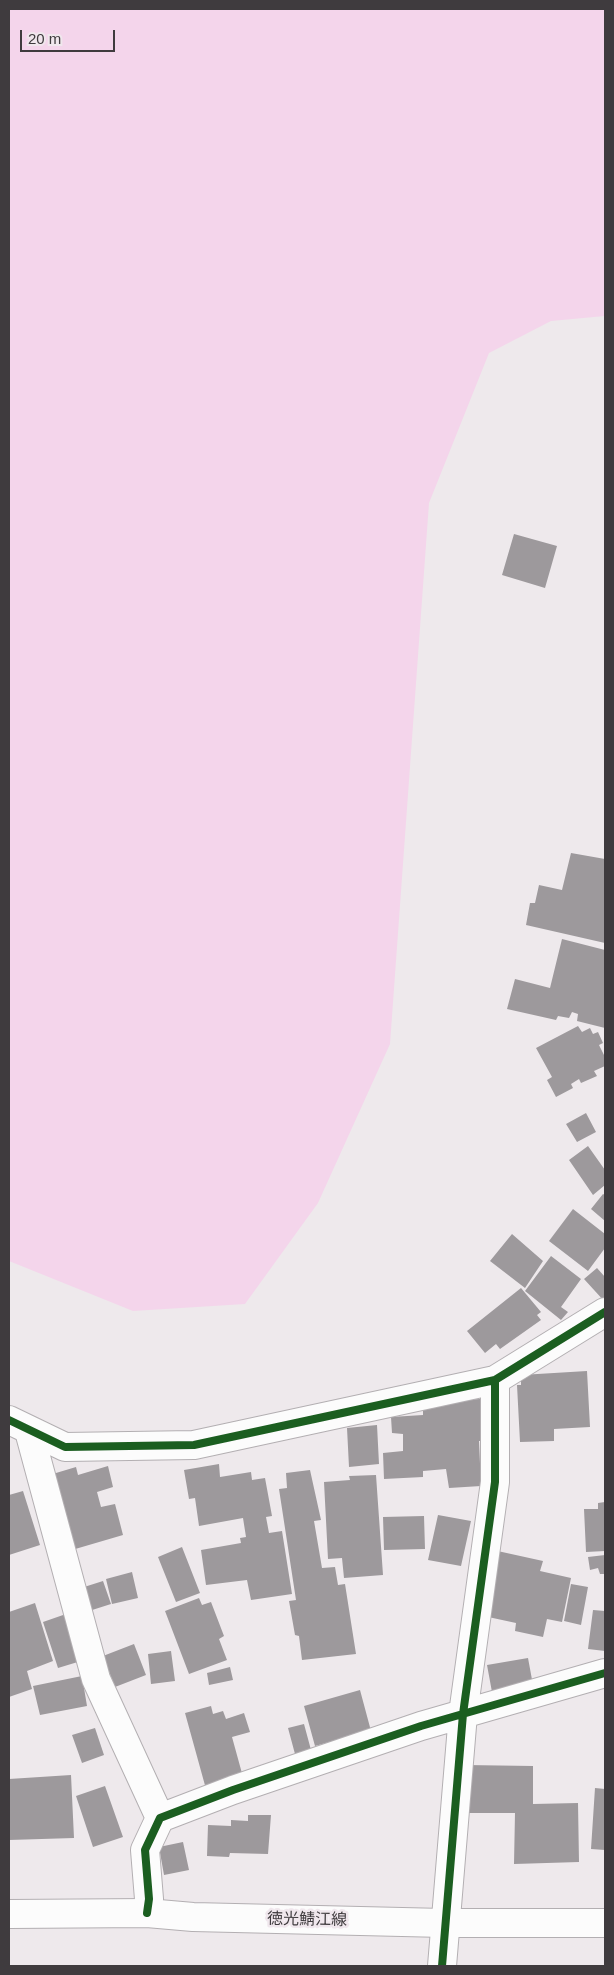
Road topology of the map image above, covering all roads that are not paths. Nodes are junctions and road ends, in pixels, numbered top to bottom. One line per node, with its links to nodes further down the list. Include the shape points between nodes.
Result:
1 (605, 1312): 2 (street)
2 (494, 1380): 3 (street, via 194,1444 65,1447); 5 (street, via 495,1482)
3 (19, 1426): 6 (street, via 96,1679)
4 (605, 1673): 5 (street)
5 (463, 1714): 6 (street, via 233,1790); 9 (street)
6 (160, 1818): 7 (street, via 145,1850)
7 (147, 1913): 8 (street, 徳光鯖江線); 9 (street, 徳光鯖江線)
8 (9, 1914)
9 (444, 1923): 10 (street, 徳光鯖江線); 11 (street)
10 (605, 1923)
11 (442, 1966)

